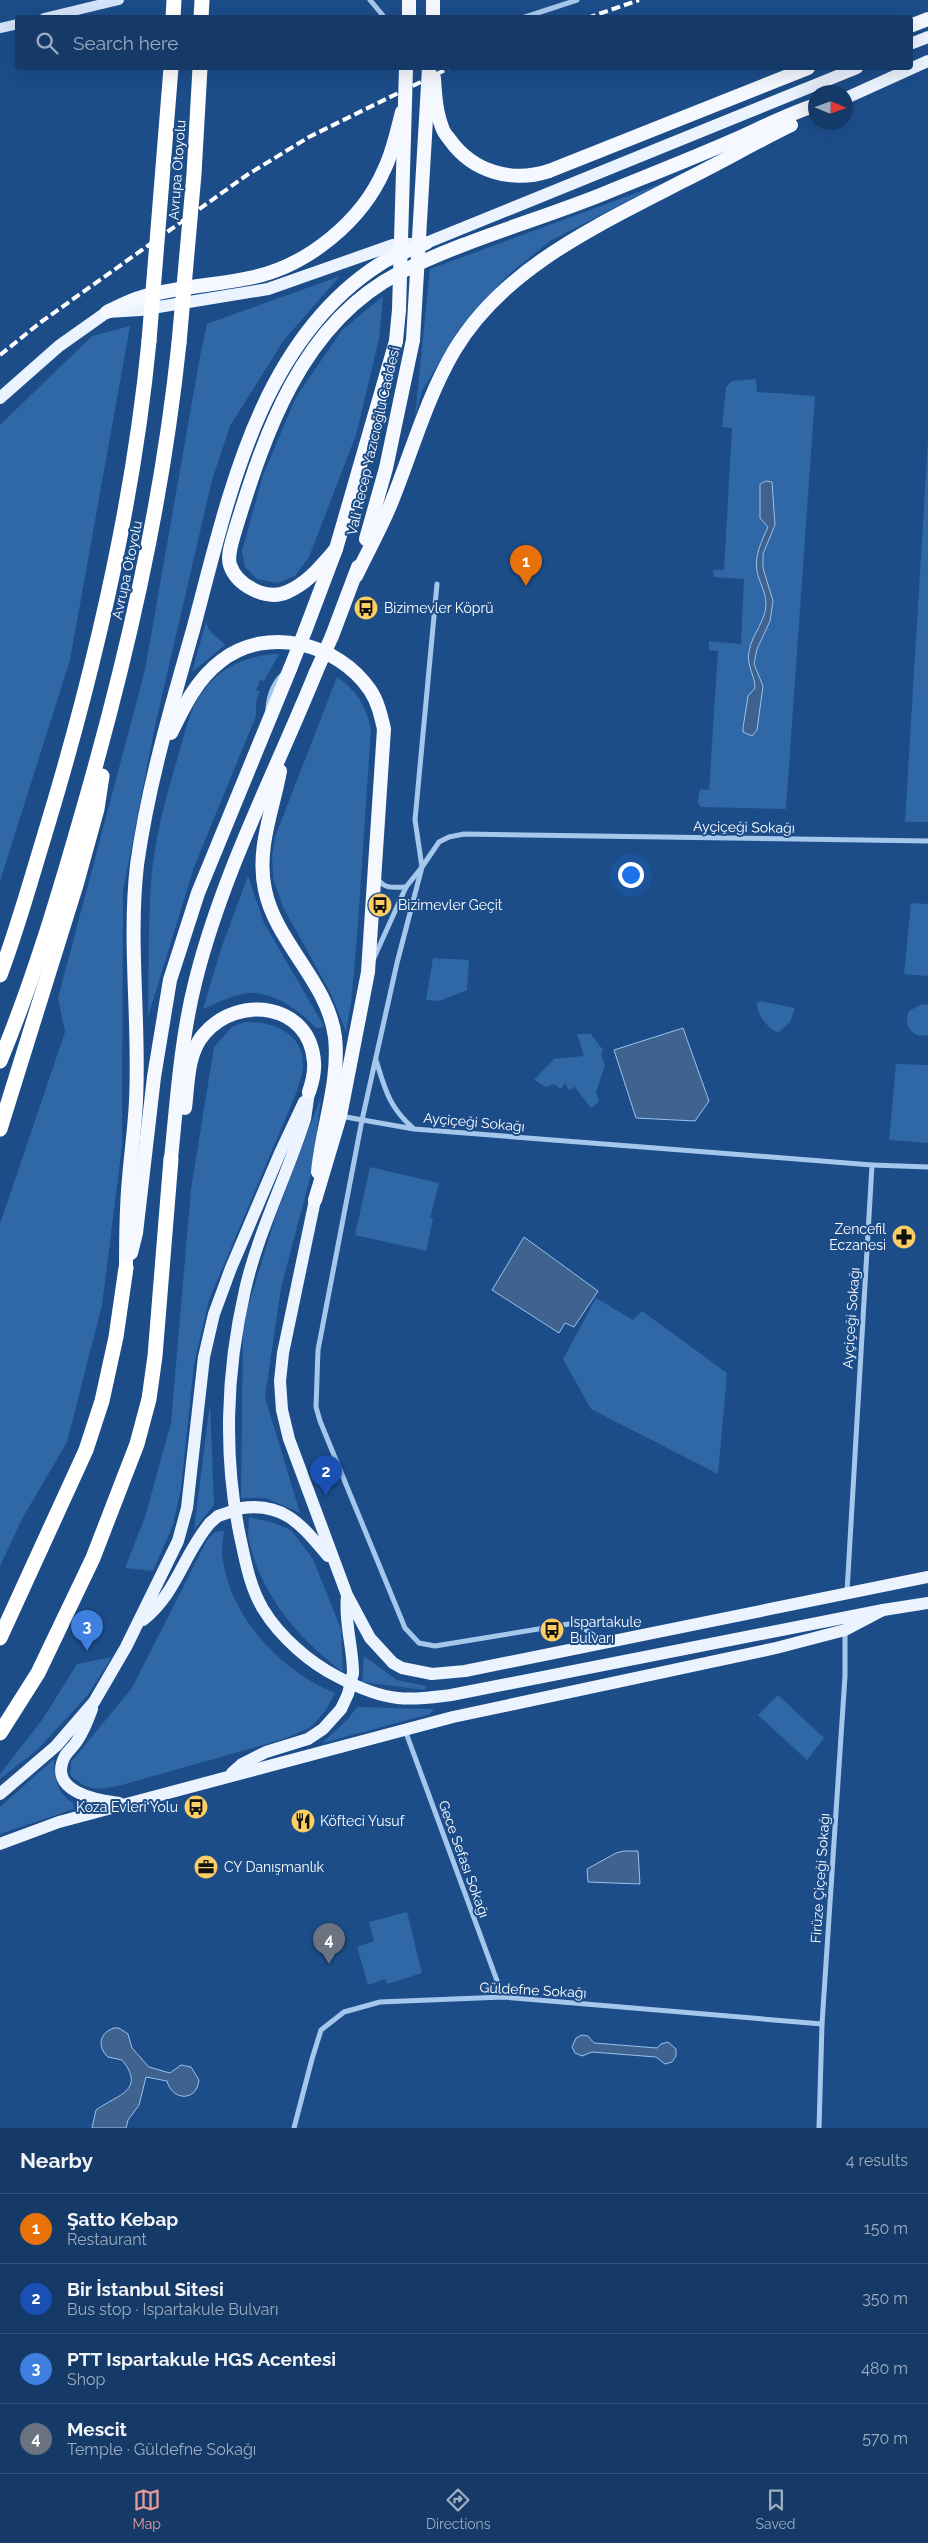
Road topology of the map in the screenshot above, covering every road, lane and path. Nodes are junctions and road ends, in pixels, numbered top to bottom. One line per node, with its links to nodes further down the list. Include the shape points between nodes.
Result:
1 (119, 0): 8 (main road)
2 (174, 0): 9 (highway)
3 (202, 0): 10 (highway)
4 (370, 0): 11 (street)
5 (409, 0): 12 (highway)
6 (434, 0): 13 (highway)
7 (578, 0): 14 (street)
8 (56, 15)
9 (174, 15)
10 (201, 15)
11 (382, 15)
12 (409, 15)
13 (433, 15)
14 (531, 15)
15 (928, 19): 17 (highway)
16 (15, 25): 18 (main road)
17 (913, 25)
18 (0, 28)
19 (928, 37): 20 (main road)
20 (913, 43)
21 (928, 61): 22 (main road)
22 (913, 68)
23 (171, 70): 49 (highway, Avrupa Otoyolu, bridge, via 145,386 126,500 94,653 65,768)
24 (200, 70): 41 (highway, Avrupa Otoyolu, bridge, via 194,174 171,416 151,537)
25 (406, 70): 32 (highway, Vali Recep Yazıcıoğlu Caddesi, bridge)
26 (429, 70): 39 (highway, Vali Recep Yazıcıoğlu Caddesi, bridge, via 413,340 386,468)
27 (434, 70): 28 (highway, bridge, via 442,129 456,148 492,173 532,177)
28 (803, 70)
29 (852, 70): 35 (main road)
30 (908, 70): 31 (main road)
31 (853, 95)
32 (405, 104): 36 (highway, bridge, via 385,169 373,192 339,232 315,249 285,266 257,276 142,297); 38 (highway, Vali Recep Yazıcıoğlu Caddesi, bridge, via 396,341)
33 (808, 108): 38 (highway, via 610,191 434,258 398,274 366,294 347,311 306,360 272,420 235,531 230,564 238,578 251,589 278,595 306,582)
34 (808, 117): 39 (highway, via 570,242 540,260 491,302 454,352 436,388 391,504)
35 (426, 243): 36 (main road, via 393,245 250,293); 43 (highway, via 382,263 327,308 296,349 270,394 238,471)
36 (107, 312): 37 (main road, via 59,346)
37 (0, 398)
38 (336, 549): 61 (highway, Vali Recep Yazıcıoğlu Caddesi, bridge, via 306,631 198,893 170,980 155,1068 136,1233)
39 (356, 576): 42 (highway, Vali Recep Yazıcıoğlu Caddesi, bridge)
40 (437, 584): 45 (street, via 415,820)
41 (103, 741): 51 (highway, Avrupa Otoyolu, via 56,905); 56 (highway, via 102,776 88,845)
42 (283, 753): 57 (highway, via 217,907 204,952 186,1026); 60 (highway, via 267,820 263,853 265,890 270,908 315,986 334,1035 334,1076 320,1146)
43 (156, 763): 46 (highway, via 188,698 221,660 251,645 281,641 310,646 329,655 370,690 384,729); 61 (highway, via 137,866 132,931 137,1027 136,1101 128,1187)
44 (928, 841): 45 (street, Ayçiçeği Sokağı, via 464,834 439,842)
45 (422, 867): 47 (street); 50 (street, Ayçiçeği Sokağı)
46 (376, 876): 47 (street, via 381,885); 48 (highway)
47 (406, 887): 48 (street)
48 (368, 972): 53 (highway)
49 (0, 975)
50 (376, 1060): 54 (street); 55 (street, Ayçiçeği Sokağı, via 388,1100)
51 (0, 1061)
52 (309, 1092): 57 (highway, via 314,1062 310,1043 301,1028 272,1011 256,1008 239,1011 219,1021 203,1035 192,1057 183,1127); 67 (main road, via 305,1119 245,1288 236,1331 229,1404 236,1520 251,1583 264,1610 307,1657 362,1689 381,1696 415,1699 451,1695); 68 (main road, via 280,1153 214,1314 204,1356 187,1508 178,1541)
53 (340, 1116): 54 (street); 60 (highway)
54 (362, 1120): 55 (street); 71 (street, via 318,1350 316,1406 404,1628 419,1643 434,1646 576,1623)
55 (414, 1129): 58 (street, Ayçiçeği Sokağı)
56 (0, 1130)
57 (171, 1159): 74 (highway, via 155,1356 149,1399 137,1444 93,1558 38,1673)
58 (872, 1165): 59 (street); 64 (street, Ayçiçeği Sokağı)
59 (928, 1167)
60 (315, 1200): 62 (main road, via 280,1381 289,1439)
61 (126, 1268): 70 (highway, via 102,1401 86,1450)
62 (335, 1564): 65 (main road); 68 (main road, bridge, via 300,1524 285,1514 270,1508 242,1508 218,1516 210,1523 186,1559 169,1593)
63 (928, 1577): 64 (main road)
64 (847, 1592): 71 (main road)
65 (347, 1595): 71 (main road, via 360,1623 384,1654 402,1668 420,1673 465,1670); 75 (main road, bridge, via 353,1673 341,1709 323,1729 308,1739 257,1756)
66 (928, 1603): 67 (main road)
67 (883, 1610): 69 (main road)
68 (139, 1623): 72 (main road)
69 (845, 1630): 73 (main road, via 714,1663 506,1705); 80 (street, Firüze Çiçeği Sokağı, via 845,1676)
70 (0, 1638)
71 (604, 1642)
72 (94, 1702): 76 (main road, via 56,1746); 77 (main road, via 86,1726 66,1755 62,1779 81,1795)
73 (404, 1730): 75 (main road); 79 (street, Gece Sefası Sokağı)
74 (0, 1733)
75 (226, 1778): 77 (main road)
76 (0, 1794)
77 (125, 1804): 78 (main road, via 29,1832)
78 (0, 1844)
79 (503, 1997): 80 (street, Güldefne Sokağı); 81 (street, Güldefne Sokağı, via 380,2002 344,2012 321,2030)
80 (822, 2024): 82 (street, Firüze Çiçeği Sokağı)
81 (294, 2128)
82 (819, 2128)

